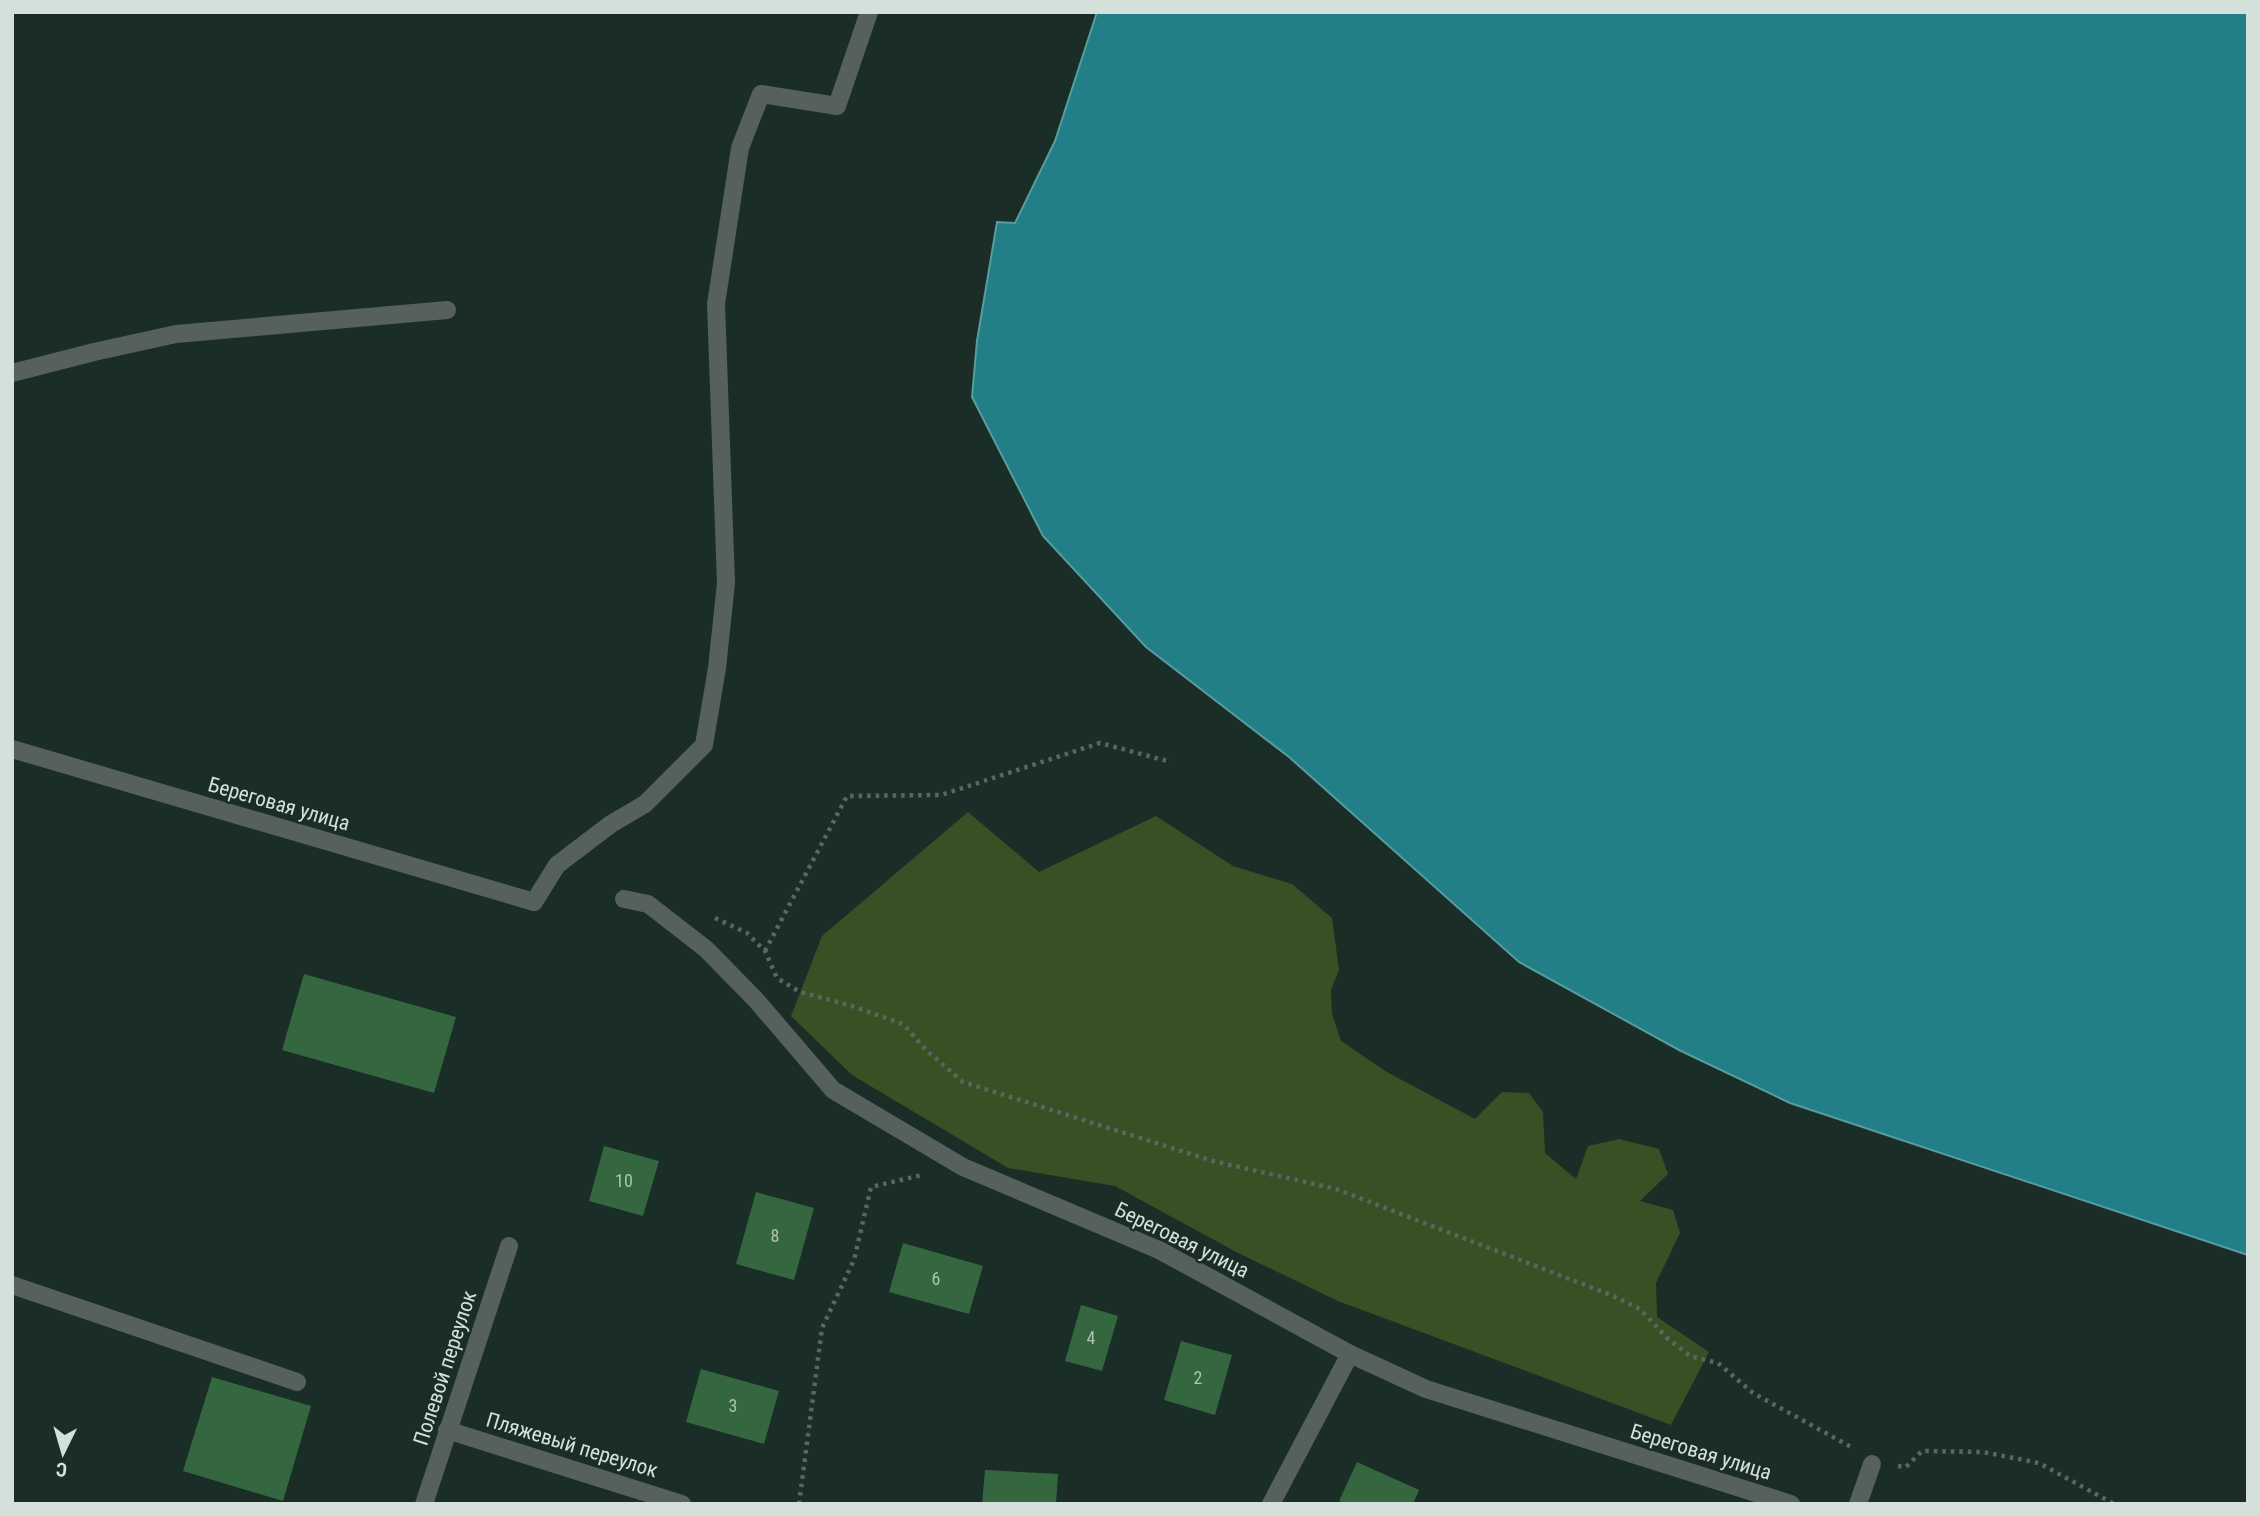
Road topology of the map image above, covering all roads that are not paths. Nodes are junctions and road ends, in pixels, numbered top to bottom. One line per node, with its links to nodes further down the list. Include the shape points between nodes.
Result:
1 (869, 12): 4 (street, Береговая улица, via 838,106 761,94 740,148 716,304 726,583 704,745 645,803 557,865 534,902)
2 (447, 310): 3 (street, via 176,334)
3 (12, 373)
4 (12, 749)
5 (624, 899): 8 (street, Береговая улица, via 648,904 706,949 757,1000 833,1090 962,1167 1159,1250)
6 (509, 1246): 10 (street, Полевой переулок)
7 (12, 1285): 9 (street)
8 (1350, 1354): 14 (street); 15 (street, Береговая улица, via 1426,1389)
9 (297, 1382)
10 (447, 1430): 12 (street, Полевой переулок); 13 (street, Пляжевый переулок)
11 (1872, 1464): 16 (street)
12 (424, 1504)
13 (682, 1504)
14 (1271, 1504)
15 (1791, 1504)
16 (1858, 1504)

